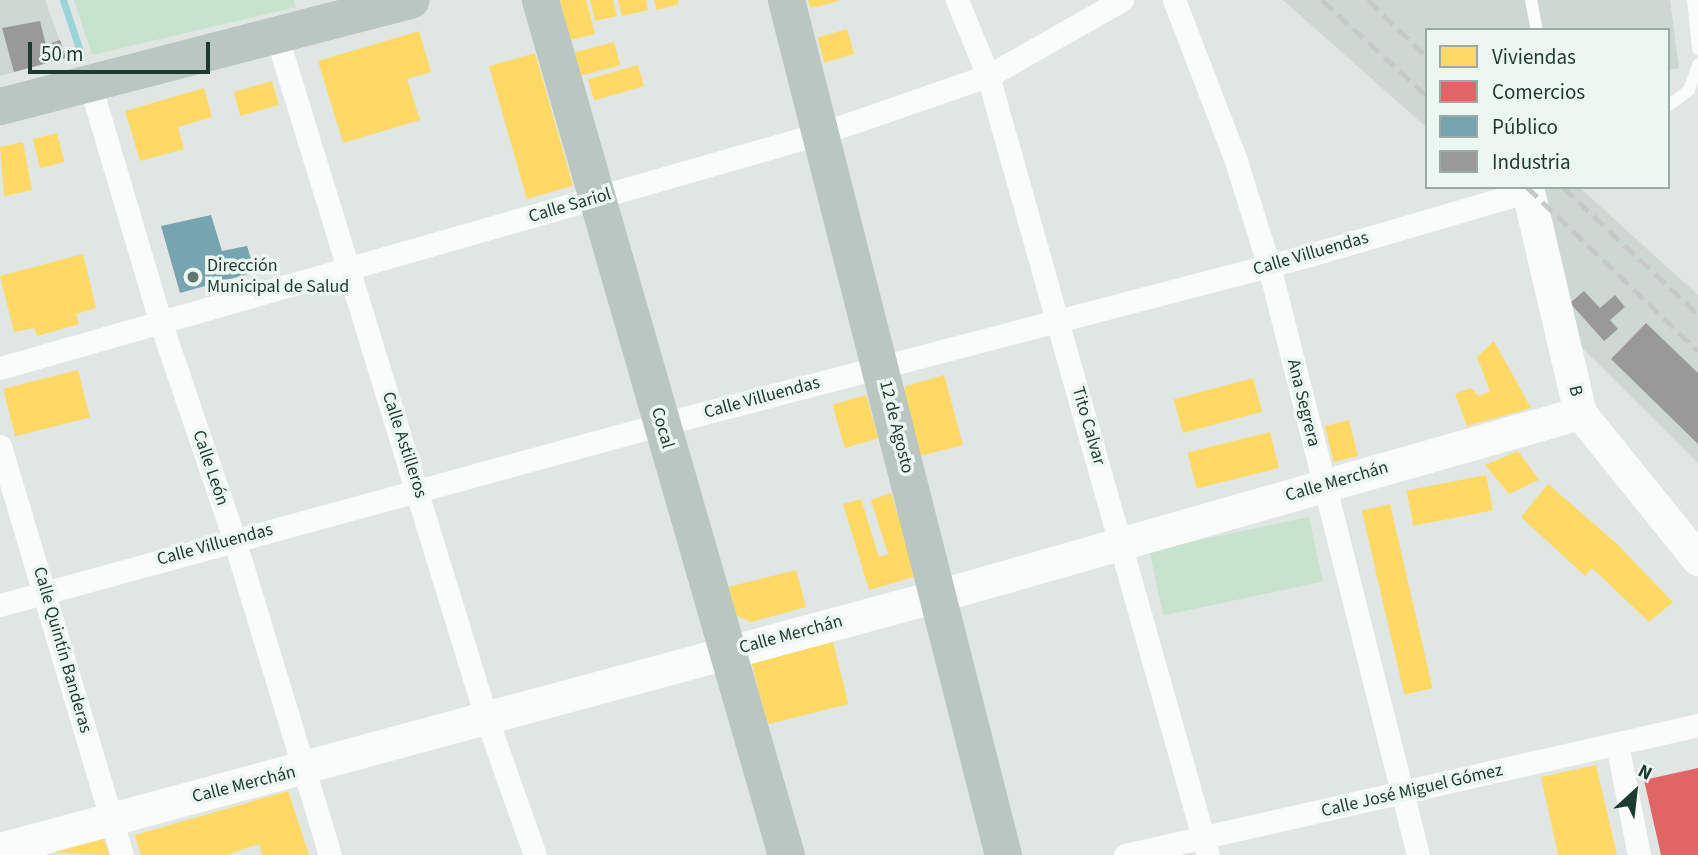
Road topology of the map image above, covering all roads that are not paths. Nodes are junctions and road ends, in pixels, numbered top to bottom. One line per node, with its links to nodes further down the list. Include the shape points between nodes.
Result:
1 (411, 0): 10 (main road)
2 (540, 0): 20 (main road, Cocal)
3 (786, 0): 18 (main road, 12 de Agosto)
4 (957, 0): 13 (street, Tito Calvar)
5 (1122, 0): 13 (street, Calle Sariol)
6 (1174, 0): 21 (street, Ana Segrera, via 1236,160)
7 (1531, 0): 9 (lane)
8 (1693, 0): 11 (lane)
9 (1537, 28)
10 (276, 34): 14 (main road); 22 (street, Calle Astilleros)
11 (1698, 49)
12 (1698, 65): 15 (lane)
13 (988, 76): 18 (street, Calle Sariol); 23 (street, Tito Calvar)
14 (89, 80): 16 (main road); 24 (street, Calle León)
15 (1694, 91): 17 (lane)
16 (2, 99)
17 (1670, 106)
18 (822, 132): 20 (street, Calle Sariol); 26 (main road, 12 de Agosto)
19 (1526, 189): 21 (street, Calle Villuendas); 27 (street, B)
20 (594, 198): 22 (street, Calle Sariol); 28 (main road, Cocal)
21 (1269, 265): 23 (street, Calle Villuendas); 30 (street, Ana Segrera)
22 (348, 271): 24 (street, Calle Sariol); 31 (street, Calle Astilleros)
23 (1059, 321): 26 (street, Calle Villuendas); 33 (street, Tito Calvar)
24 (161, 324): 25 (street, Calle Sariol); 32 (street, Calle León)
25 (0, 368)
26 (881, 368): 28 (street, Calle Villuendas); 36 (main road, 12 de Agosto)
27 (1580, 413): 30 (street, Calle Merchán); 34 (street, B)
28 (662, 425): 31 (street, Calle Villuendas); 38 (main road, Cocal)
29 (0, 446): 35 (street, Calle Quintín Banderas)
30 (1323, 486): 33 (street, Calle Merchán); 43 (street, Ana Segrera)
31 (419, 491): 32 (street, Calle Villuendas); 39 (street, Calle Astilleros)
32 (234, 539): 35 (street, Calle Villuendas); 42 (street, Calle León)
33 (1121, 543): 36 (street, Calle Merchán); 45 (street, Tito Calvar)
34 (1698, 559)
35 (46, 593): 37 (street, Calle Villuendas); 44 (street, Calle Quintín Banderas)
36 (937, 596): 38 (street, Calle Merchán); 51 (main road, 12 de Agosto)
37 (0, 605)
38 (725, 653): 39 (street, Calle Merchán); 50 (main road, Cocal)
39 (485, 717): 42 (street, Calle Merchán); 49 (street, Calle Astilleros)
40 (1698, 725): 41 (street, Calle José Miguel Gómez)
41 (1617, 744): 43 (street, Calle José Miguel Gómez); 54 (street)
42 (301, 770): 44 (street, Calle Merchán); 48 (street, Calle León)
43 (1402, 794): 45 (street, Calle José Miguel Gómez); 53 (street, Ana Segrera)
44 (110, 819): 46 (street, Calle Merchán); 47 (street, Calle Quintín Banderas)
45 (1206, 846): 52 (street, Calle José Miguel Gómez)
46 (0, 849)
47 (122, 855)
48 (330, 855)
49 (535, 855)
50 (786, 855)
51 (1003, 855)
52 (1125, 855)
53 (1418, 855)
54 (1639, 855)

